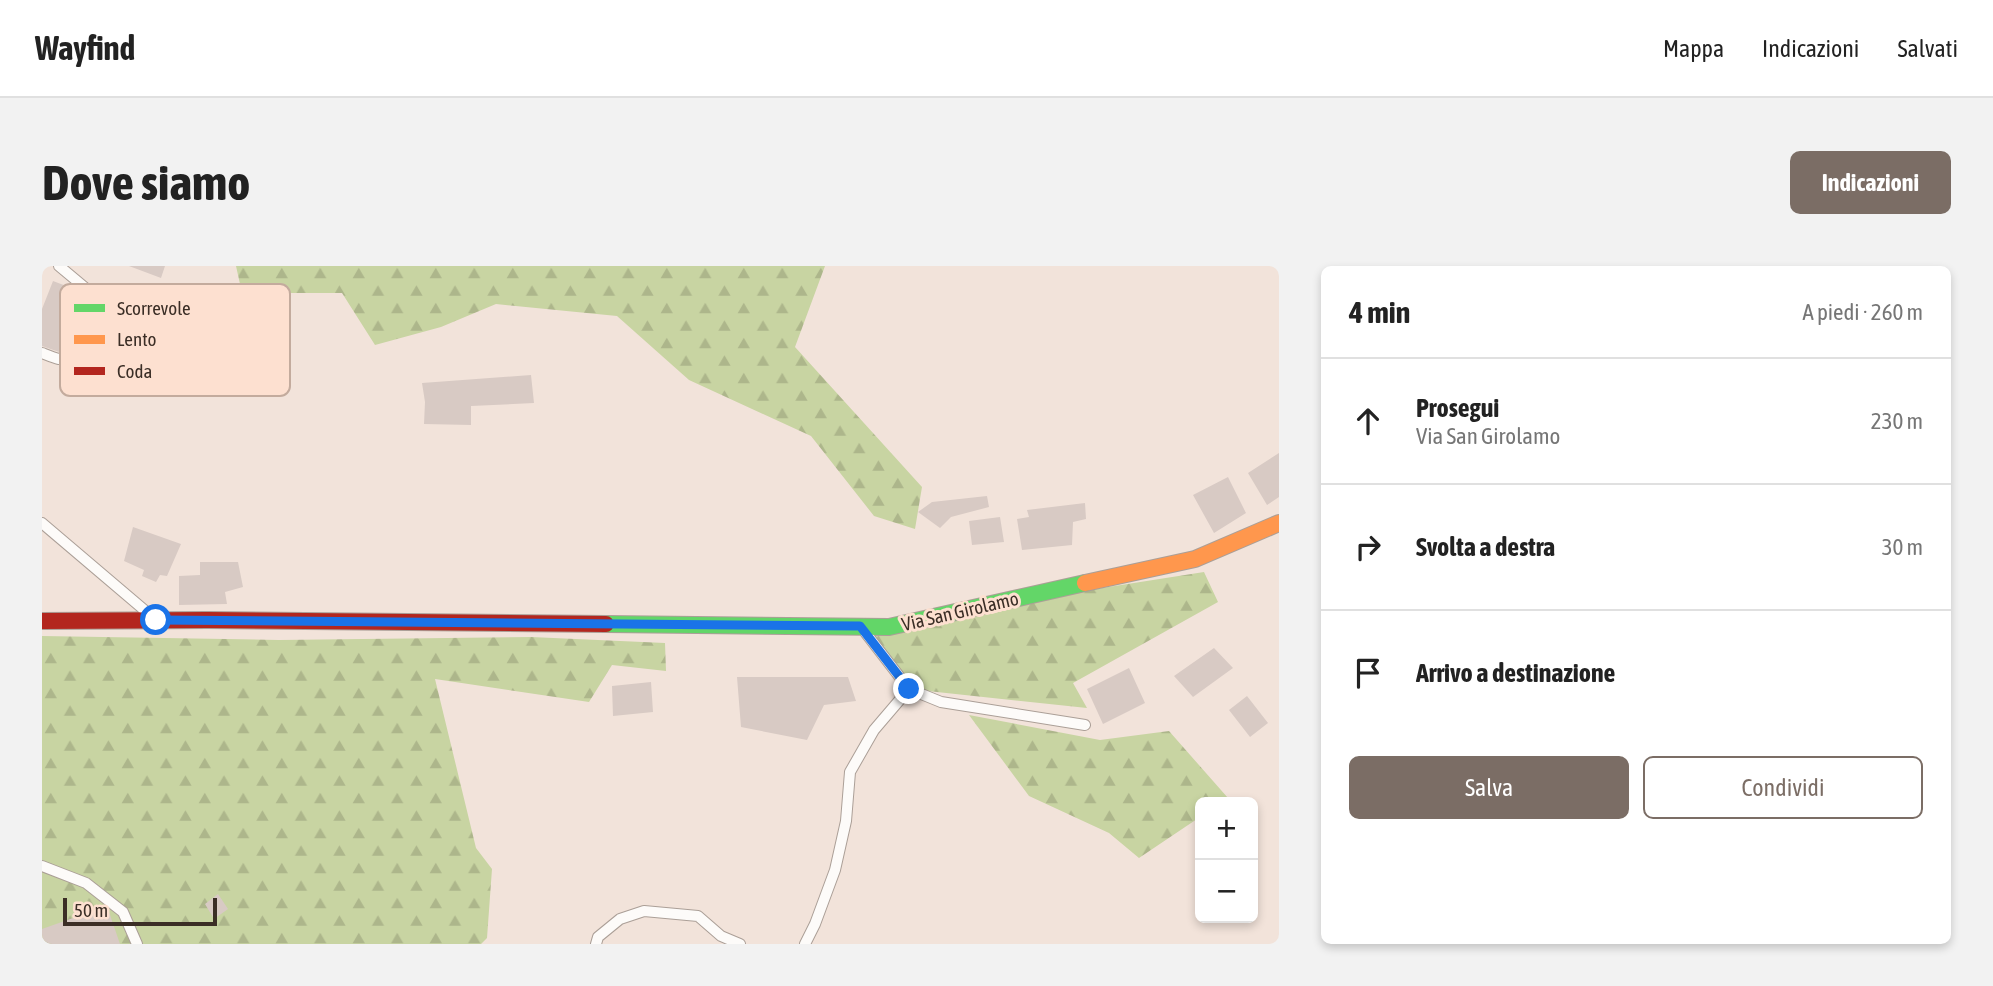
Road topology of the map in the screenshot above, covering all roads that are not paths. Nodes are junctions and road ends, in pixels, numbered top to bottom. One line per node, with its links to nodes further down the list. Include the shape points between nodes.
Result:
1 (59, 266): 2 (lane)
2 (81, 284)
3 (42, 353): 4 (lane)
4 (60, 359)
5 (42, 523): 7 (lane)
6 (1279, 523): 9 (street, Via San Girolamo, via 1195,559 889,627)
7 (156, 620): 8 (street, Via San Girolamo); 9 (street, Via San Girolamo)
8 (42, 621)
9 (860, 626): 10 (lane)
10 (909, 689): 11 (lane, via 941,702); 16 (lane, via 874,730 850,772 835,870)
11 (1085, 725)
12 (42, 866): 13 (lane, via 86,883 123,912)
13 (137, 944)
14 (596, 944): 15 (lane, via 620,919 644,911 698,916 721,936)
15 (740, 944)
16 (804, 944)

